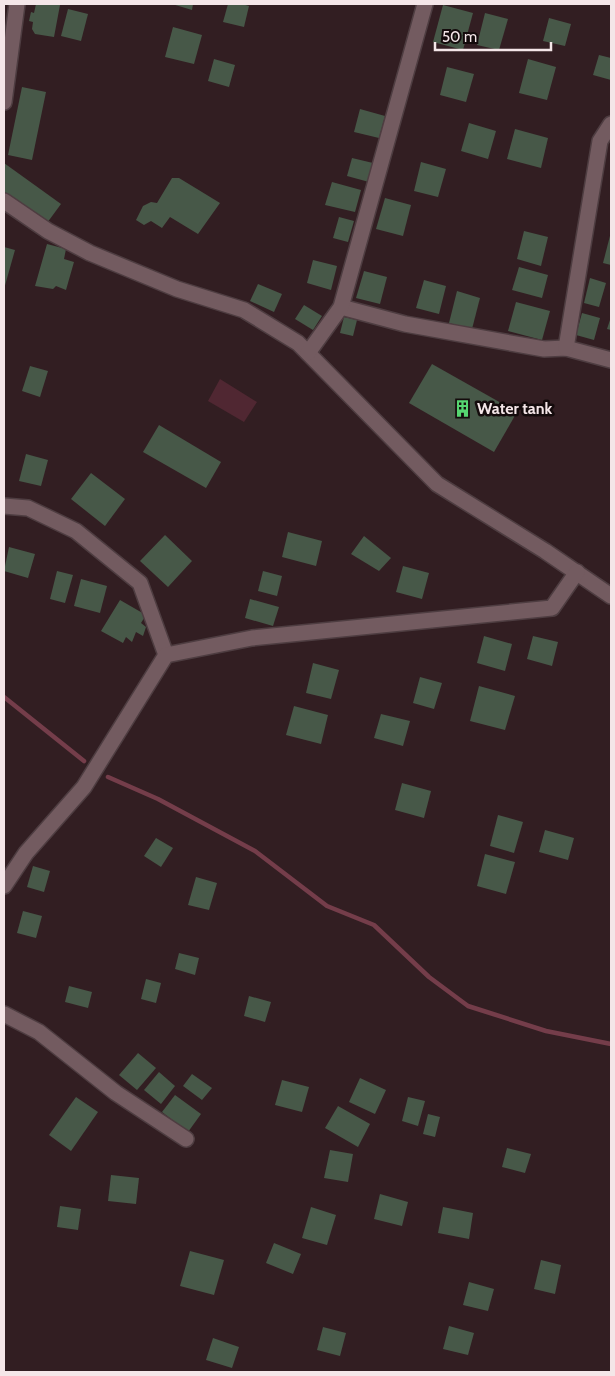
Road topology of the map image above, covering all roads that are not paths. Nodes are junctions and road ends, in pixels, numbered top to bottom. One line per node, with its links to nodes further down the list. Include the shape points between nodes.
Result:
1 (17, 4): 3 (street)
2 (425, 4): 6 (street)
3 (4, 102)
4 (611, 124): 7 (street, via 600,141)
5 (4, 201): 8 (street, via 48,231 90,253 177,290 244,310 298,343)
6 (341, 307): 7 (street, via 405,324 544,349); 8 (street)
7 (566, 348): 9 (street)
8 (308, 353): 11 (street, via 437,484)
9 (611, 360)
10 (4, 506): 13 (street, via 28,508 76,531 140,583)
11 (577, 572): 12 (street); 13 (street, via 552,608 252,638)
12 (611, 596)
13 (166, 655): 14 (street, via 84,787 26,853)
14 (4, 886)
15 (4, 1014): 16 (street, via 39,1032 116,1093)
16 (186, 1138)

